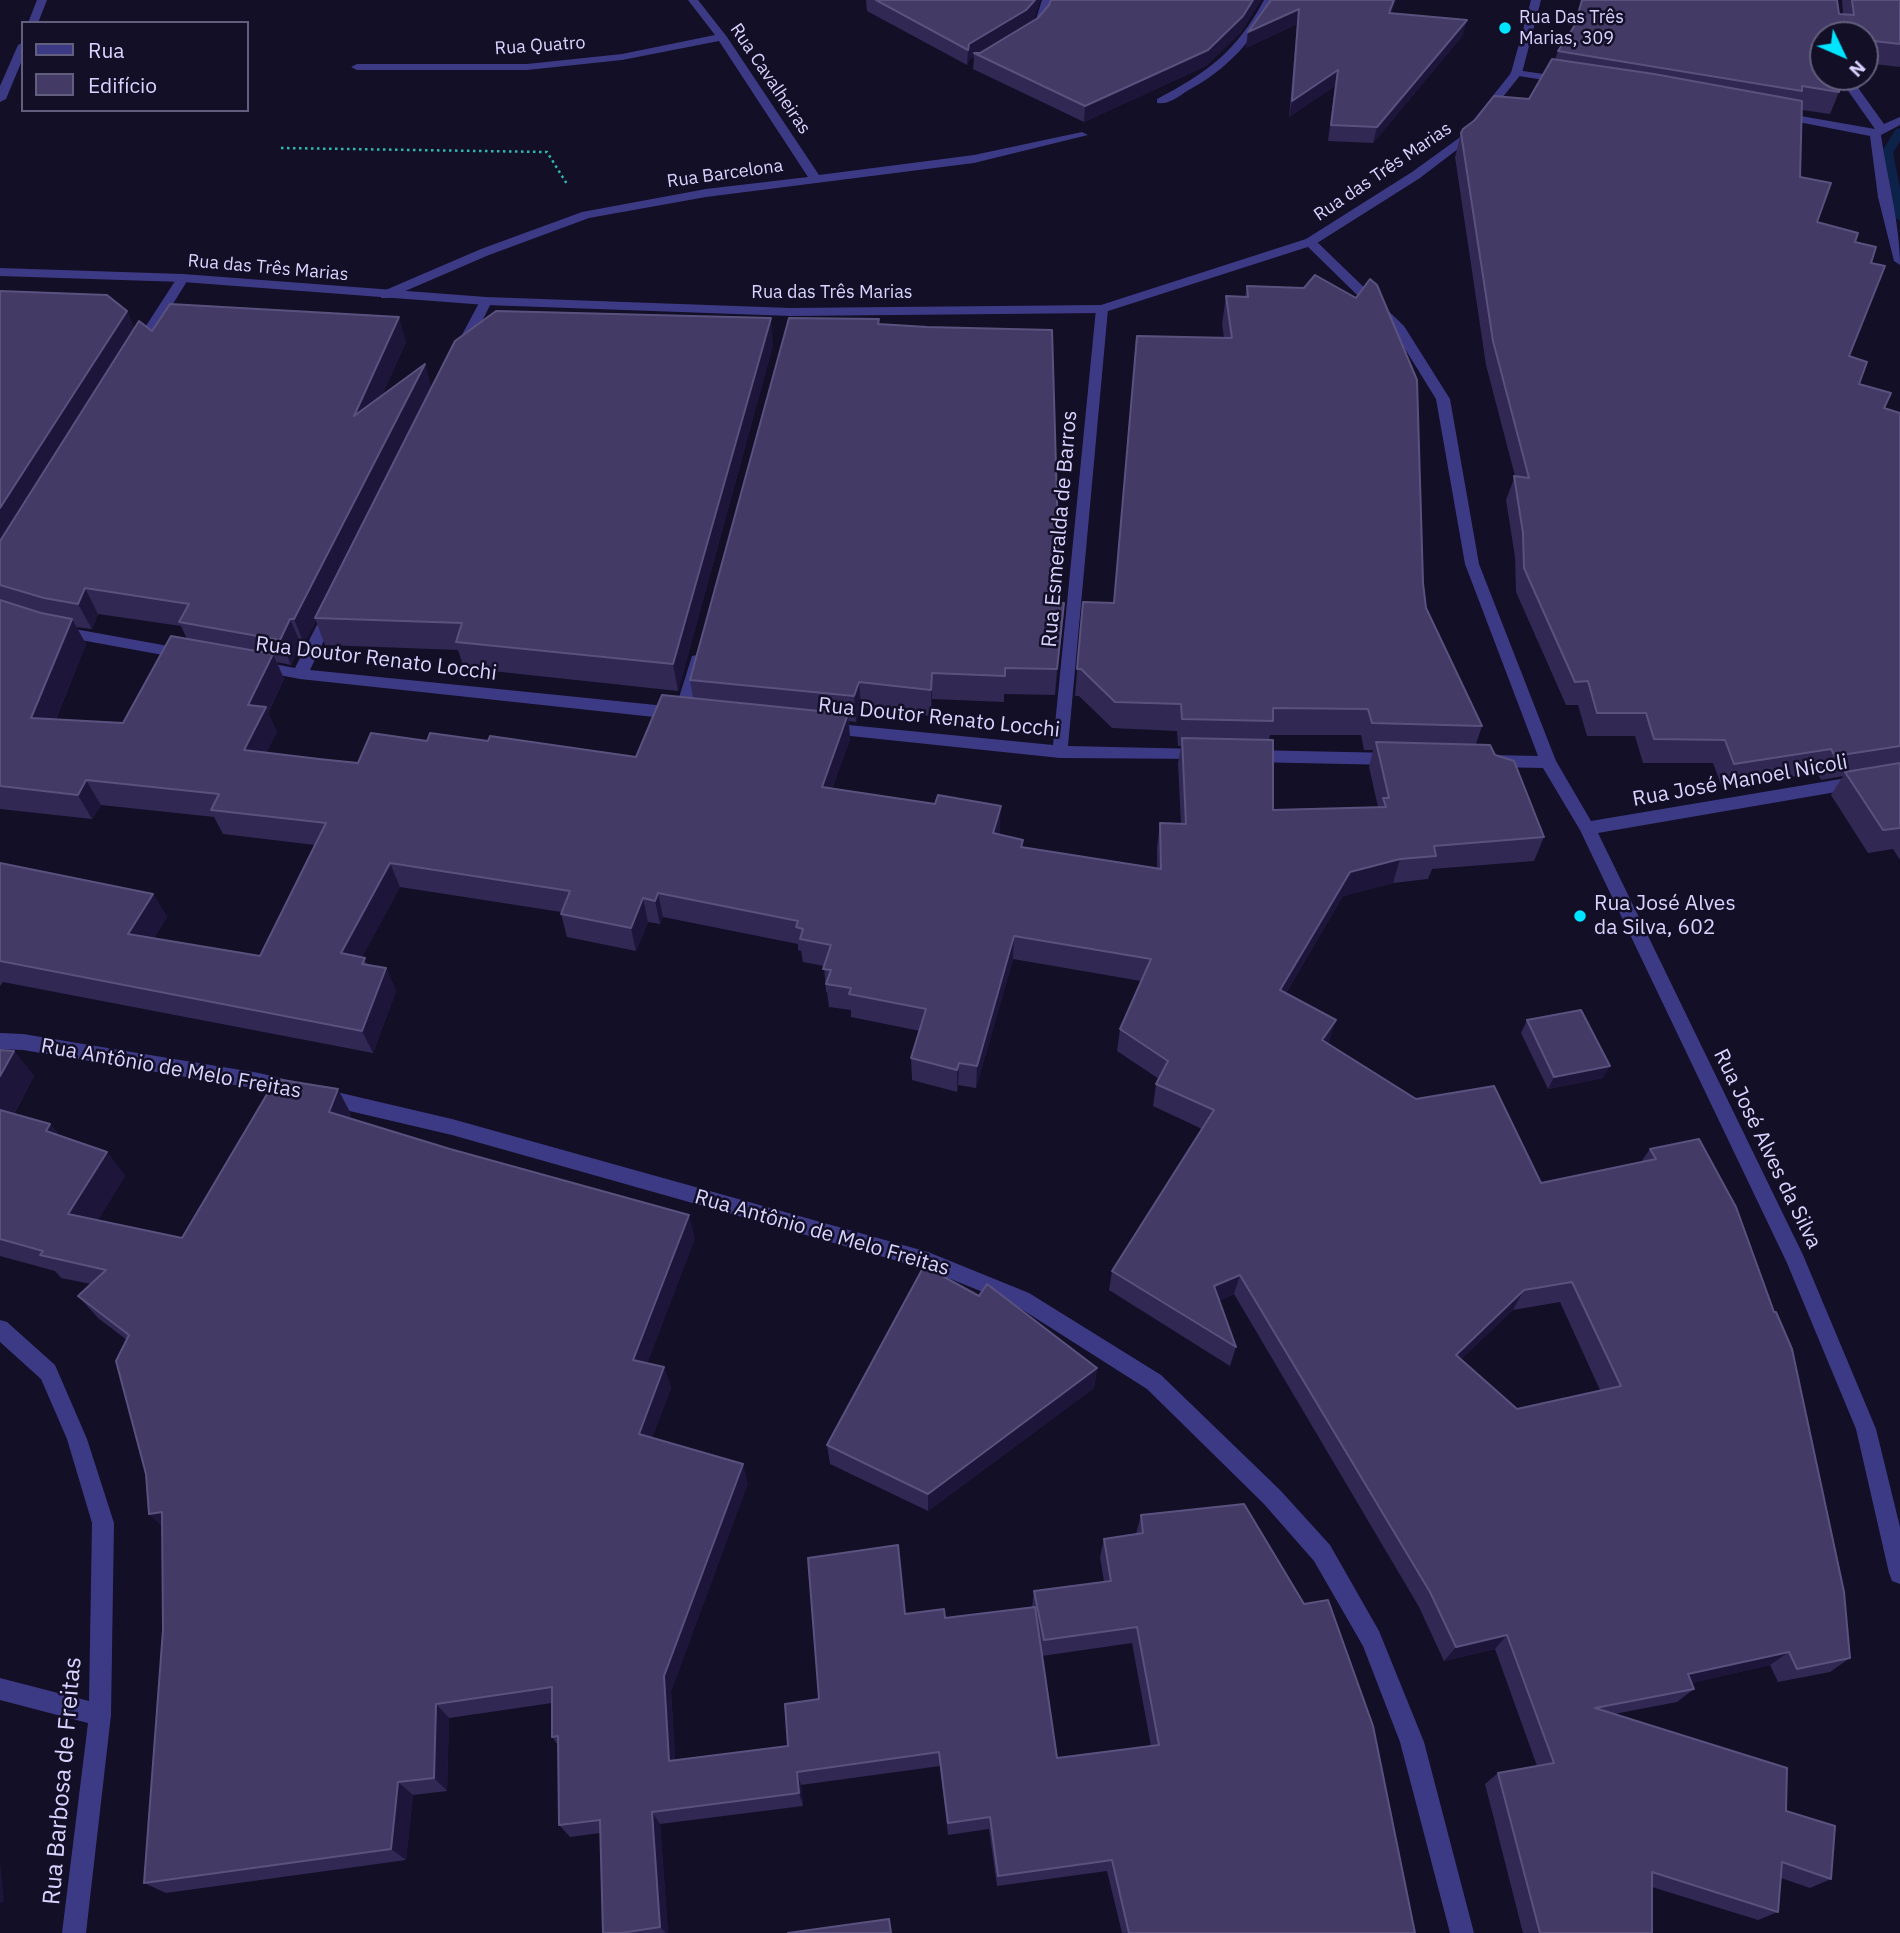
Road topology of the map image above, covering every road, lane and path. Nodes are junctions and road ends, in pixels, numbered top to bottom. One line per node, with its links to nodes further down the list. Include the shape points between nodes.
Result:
1 (42, 0): 6 (street)
2 (693, 0): 8 (street, Rua Cavalheiras)
3 (1047, 0): 7 (street, via 1041,20)
4 (1269, 0): 15 (street, via 1241,49 1212,74)
5 (1536, 0): 11 (street, Rua das Três Marias)
6 (34, 21)
7 (1022, 36)
8 (722, 37): 10 (street, Rua Quatro, via 622,57 527,67); 21 (street, Rua Cavalheiras)
9 (21, 50): 14 (street)
10 (357, 67)
11 (1516, 73): 12 (street); 23 (street, Rua das Três Marias, via 1463,140 1366,209)
12 (1572, 82)
13 (1854, 91): 18 (street)
14 (0, 99)
15 (1161, 101)
16 (1771, 114): 18 (street)
17 (1900, 120): 18 (street)
18 (1878, 132): 24 (street, via 1884,197)
19 (1082, 135): 21 (street, Rua Barcelona, via 974,159)
20 (281, 148): 22 (path, via 547,152)
21 (816, 180): 22 (street, Rua Barcelona, via 706,193)
22 (586, 215): 27 (street, Rua Barcelona)
23 (1310, 242): 29 (street, Rua das Três Marias); 42 (street, Rua José Alves da Silva, via 1399,329 1443,399 1472,564)
24 (1900, 261)
25 (0, 272): 26 (street, Rua das Três Marias)
26 (183, 278): 27 (street, Rua das Três Marias); 30 (street)
27 (385, 295): 28 (street, Rua das Três Marias)
28 (486, 301): 29 (street, Rua das Três Marias, via 790,318); 31 (street)
29 (1102, 309): 39 (street, Rua Esmeralda de Barros)
30 (131, 360)
31 (455, 363)
32 (337, 599): 37 (street)
33 (44, 628): 35 (street)
34 (700, 647): 37 (street, Rua Doutor Renato Locchi, via 689,714)
35 (205, 657)
36 (245, 664): 37 (street, Rua Doutor Renato Locchi)
37 (300, 674)
38 (817, 727): 39 (street, Rua Doutor Renato Locchi)
39 (1060, 752): 40 (street, Rua Doutor Renato Locchi)
40 (1408, 760)
41 (1478, 761): 42 (street)
42 (1548, 762): 44 (street, Rua José Alves da Silva)
43 (1900, 775): 44 (street, Rua José Manoel Nicoli)
44 (1587, 828): 47 (street, Rua José Alves da Silva, via 1796,1261 1866,1429)
45 (0, 1041): 51 (street, Rua Antônio de Melo Freitas, via 259,1081 452,1128 928,1261 1022,1299 1154,1382 1272,1497 1322,1553 1371,1639 1412,1742)
46 (0, 1329): 49 (street, Rua Barbosa de Freitas, via 48,1371 78,1439 103,1523)
47 (1900, 1573)
48 (0, 1689): 49 (street)
49 (100, 1715): 50 (street, Rua Barbosa de Freitas)
50 (75, 1933)
51 (1462, 1933)

